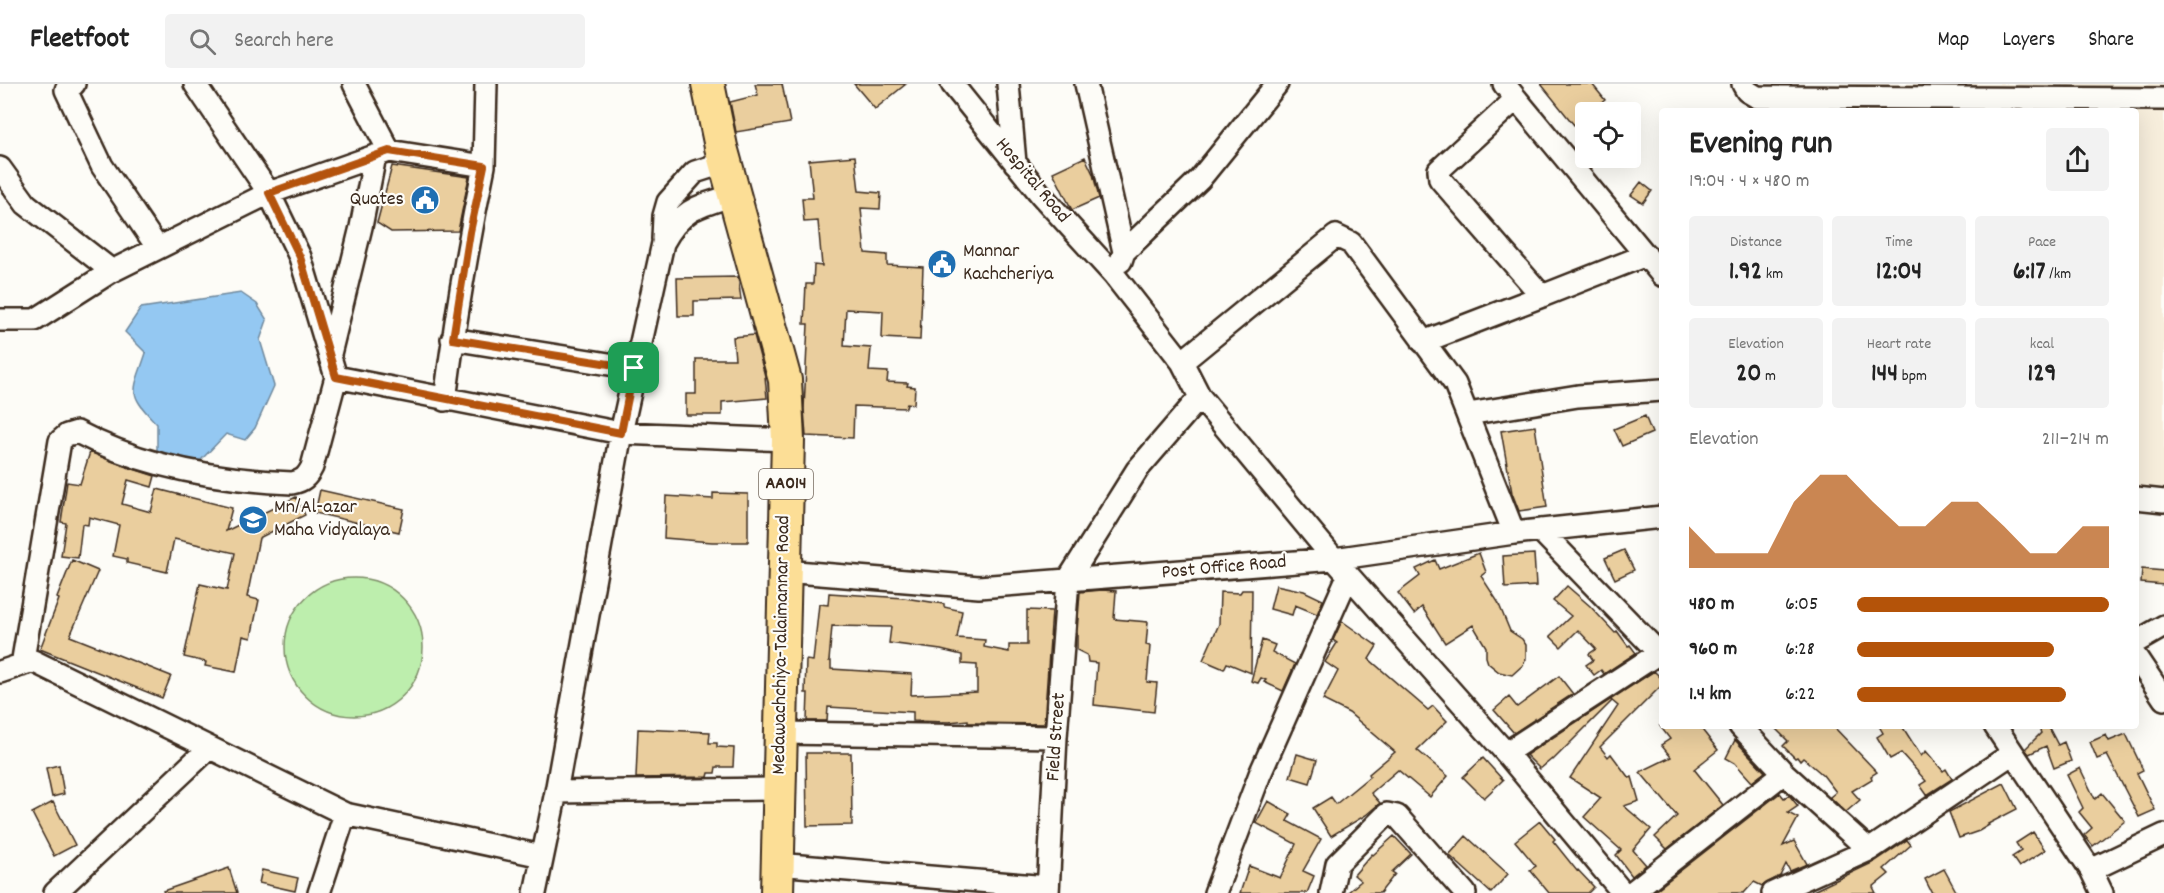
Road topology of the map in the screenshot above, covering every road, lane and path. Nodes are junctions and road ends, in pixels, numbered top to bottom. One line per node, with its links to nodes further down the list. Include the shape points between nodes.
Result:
1 (74, 84): 21 (street, via 66,90 102,166)
2 (195, 84): 18 (street)
3 (354, 84): 13 (street)
4 (486, 84): 16 (street)
5 (708, 84): 14 (highway, Medawachchiya-Talaimannar Road / AA014)
6 (952, 84): 15 (street, Hospital Road)
7 (1008, 84): 15 (street)
8 (1086, 84): 22 (street)
9 (1277, 84): 22 (street, via 1200,179)
10 (1743, 84): 12 (street, via 1757,97)
11 (1510, 91): 23 (street); 27 (street, via 1439,170 1440,179)
12 (2164, 99)
13 (382, 153): 16 (street); 18 (street); 31 (street)
14 (726, 162): 19 (highway, Medawachchiya-Talaimannar Road / AA014); 20 (street, via 695,172 668,202)
15 (1015, 163): 26 (street, Hospital Road)
16 (484, 166): 29 (street)
17 (0, 168): 24 (street, via 26,204)
18 (269, 193): 21 (street); 31 (street, via 300,257)
19 (735, 195): 20 (street, via 687,212 672,225); 40 (highway, Medawachchiya-Talaimannar Road / AA014, via 785,380)
20 (663, 243): 33 (street)
21 (158, 247): 24 (street)
22 (1124, 252): 26 (street)
23 (1646, 255): 25 (street); 27 (street)
24 (112, 271): 28 (street, via 35,320)
25 (1659, 271)
26 (1114, 275): 32 (street, Hospital Road)
27 (1542, 297): 30 (street)
28 (0, 320)
29 (453, 339): 33 (street); 37 (street)
30 (1423, 342): 32 (street, via 1351,243 1336,236); 38 (street, via 1455,384)
31 (330, 355): 34 (street)
32 (1182, 363): 36 (street, Hospital Road)
33 (634, 368): 39 (street)
34 (336, 377): 37 (street); 55 (street, via 312,467 302,481 264,482 191,472 144,459 77,432 60,441)
35 (1659, 390): 38 (street, via 1578,396)
36 (1200, 397): 46 (street, Hospital Road); 49 (street, via 1137,470)
37 (445, 400): 39 (street)
38 (1468, 414): 45 (street)
39 (621, 433): 40 (street); 67 (street)
40 (788, 440): 47 (highway, Medawachchiya-Talaimannar Road / AA014)
41 (2139, 498): 42 (street)
42 (2164, 501)
43 (1659, 517): 44 (street, Post Office Road)
44 (1540, 530): 45 (street, Post Office Road); 52 (street)
45 (1514, 533): 46 (street, Post Office Road)
46 (1334, 559): 48 (street, Hospital Road); 49 (street, Post Office Road)
47 (784, 571): 49 (street, Post Office Road, via 979,587); 60 (highway, Medawachchiya-Talaimannar Road / AA014)
48 (1348, 576): 63 (street, Hospital Road); 79 (street, via 1260,774)
49 (1068, 580): 61 (street, Field Street)
50 (2164, 626): 51 (street)
51 (2139, 640)
52 (1659, 652)
53 (1659, 655): 63 (street)
54 (2139, 662): 57 (street)
55 (22, 665): 56 (street); 62 (street, via 33,661)
56 (0, 672)
57 (2164, 699)
58 (1743, 729): 65 (street)
59 (1997, 729): 64 (street)
60 (781, 733): 61 (street); 66 (highway, Medawachchiya-Talaimannar Road / AA014)
61 (1056, 737): 75 (street, Field Street)
62 (209, 748): 68 (street); 76 (street)
63 (1506, 753): 82 (street, Hospital Road)
64 (2013, 753): 70 (street); 72 (street)
65 (1784, 773): 70 (street); 83 (street)
66 (779, 789): 67 (street); 73 (highway, Medawachchiya-Talaimannar Road / AA014)
67 (556, 792): 71 (street)
68 (345, 814): 71 (street); 77 (street)
69 (2164, 835): 72 (street)
70 (1869, 850): 74 (street)
71 (542, 856): 78 (street)
72 (2091, 870): 85 (street)
73 (777, 879): 75 (street)
74 (1798, 888): 84 (street)
75 (1048, 890)
76 (55, 893)
77 (319, 893)
78 (536, 893)
79 (1215, 893)
80 (1331, 893): 81 (street, via 1337,864 1387,814 1397,816)
81 (1465, 893)
82 (1623, 893)
83 (1631, 893)
84 (1773, 893)
85 (2102, 893)

